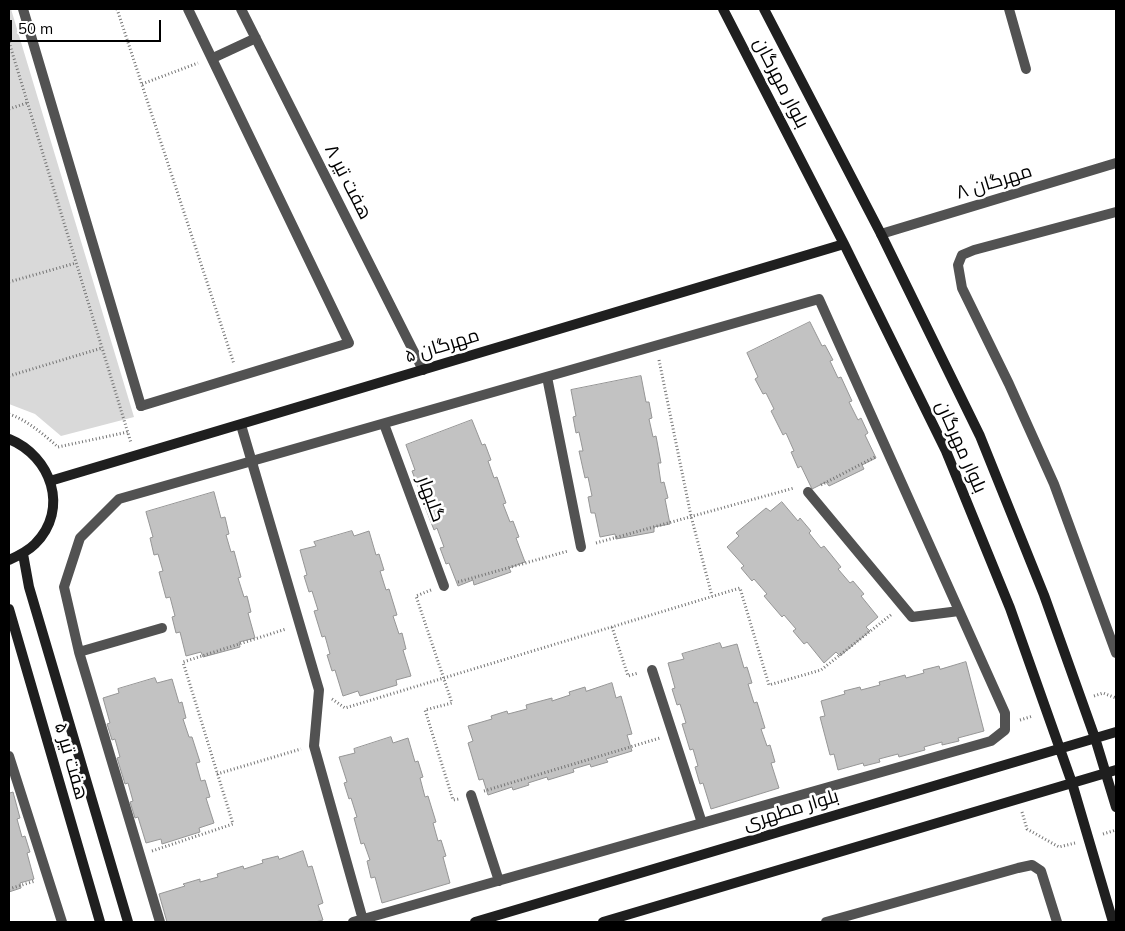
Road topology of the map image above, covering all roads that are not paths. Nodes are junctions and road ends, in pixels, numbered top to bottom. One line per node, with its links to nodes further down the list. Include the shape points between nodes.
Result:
1 (23, 9): 8 (street, via 142,406 349,343)
2 (188, 9): 8 (street)
3 (241, 9): 7 (street, هفت تیر ۸)
4 (723, 9): 13 (street, بلوار مهرگان)
5 (764, 9): 12 (street, بلوار مهرگان)
6 (1009, 9): 9 (street)
7 (256, 38): 8 (street); 14 (street, هفت تیر ۸)
8 (213, 58)
9 (1026, 68)
10 (1116, 163): 12 (street, مهرگان ۸)
11 (1116, 212): 30 (street, via 974,250 962,255 958,265 962,288 1054,484)
12 (881, 234): 33 (street, بلوار مهرگان, via 980,436 1044,595)
13 (844, 244): 14 (street, مهرگان ۵); 34 (street, بلوار مهرگان, via 946,451 1010,608)
14 (423, 370): 17 (street, مهرگان ۵)
15 (547, 377): 16 (street); 22 (street); 27 (street, via 819,300)
16 (384, 424): 19 (street); 25 (street, گلبهار)
17 (241, 425): 19 (street); 20 (street, مهرگان ۵)
18 (9, 439): 20 (street, via 33,454 44,466)
19 (252, 462): 29 (street, via 119,499 80,538 64,587); 42 (street, via 319,690 314,746)
20 (50, 481): 23 (street, via 52,514 46,530)
21 (808, 492): 27 (street, via 912,617)
22 (581, 548)
23 (23, 554): 24 (street); 45 (street, via 29,587)
24 (9, 560)
25 (444, 586)
26 (9, 609): 44 (street, هفت تیر ۵)
27 (959, 611): 40 (street, via 1006,713 1005,730 992,741)
28 (162, 628): 29 (street)
29 (79, 652): 46 (street)
30 (1116, 653)
31 (652, 670): 40 (street)
32 (1116, 732): 33 (street, بلوار مطهری)
33 (1095, 738): 34 (street, بلوار مطهری); 36 (street, بلوار مهرگان)
34 (1060, 749): 37 (street, بلوار مهرگان); 47 (street, بلوار مطهری)
35 (9, 756): 43 (street)
36 (1111, 771): 37 (street); 39 (street, بلوار مهرگان)
37 (1072, 783): 48 (street); 51 (street, بلوار مهرگان)
38 (471, 795): 41 (street)
39 (1116, 807)
40 (702, 823): 41 (street)
41 (499, 881): 42 (street)
42 (358, 921)
43 (62, 922)
44 (100, 922)
45 (128, 922)
46 (160, 922)
47 (475, 922)
48 (603, 922)
49 (826, 922): 50 (street, via 1032,865 1041,871)
50 (1057, 922)
51 (1113, 922)

